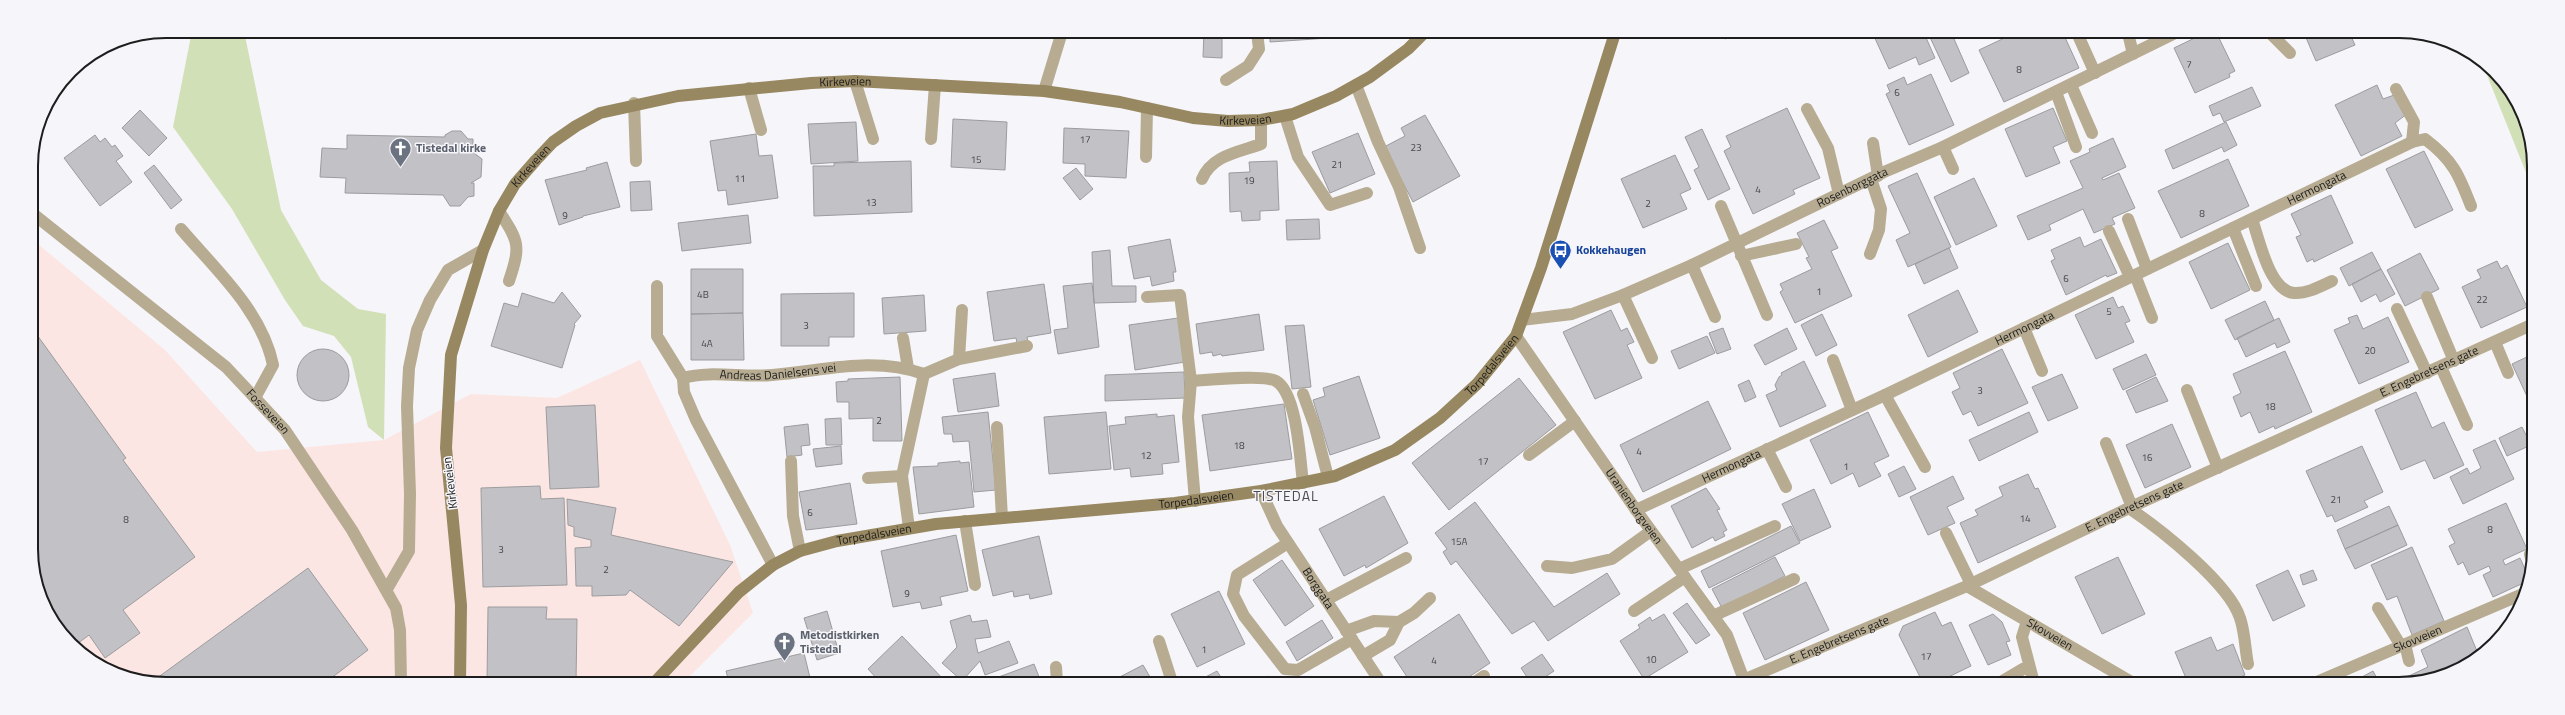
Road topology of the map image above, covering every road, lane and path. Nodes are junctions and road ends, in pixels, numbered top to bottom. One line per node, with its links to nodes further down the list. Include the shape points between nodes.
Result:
1 (1060, 38): 19 (street)
2 (1258, 38): 12 (street, via 1259,49 1248,66)
3 (1419, 38): 15 (main road, Kirkeveien, via 1408,49)
4 (1613, 38): 70 (main road, Torpedalsveien)
5 (2079, 38): 11 (street)
6 (2129, 38): 9 (street)
7 (2165, 38): 9 (street, Rosenborggata)
8 (2274, 38): 10 (street)
9 (2133, 54): 11 (street, Rosenborggata)
10 (2290, 54)
11 (2095, 73): 16 (street, Rosenborggata)
12 (1226, 80)
13 (855, 81): 14 (main road, Kirkeveien); 17 (main road, Kirkeveien); 28 (street)
14 (936, 85): 19 (main road, Kirkeveien); 29 (street)
15 (1356, 85): 24 (main road, Kirkeveien, via 1336,96); 51 (street, via 1378,142 1400,187)
16 (2071, 85): 20 (street, Rosenborggata); 27 (street)
17 (749, 88): 21 (main road, Kirkeveien); 26 (street)
18 (2396, 89): 30 (street, via 2414,122)
19 (1044, 91): 22 (main road, Kirkeveien)
20 (2056, 92): 32 (street, Rosenborggata); 33 (street)
21 (634, 103): 35 (street); 43 (main road, Kirkeveien, via 600,113 553,142 515,184)
22 (1147, 108): 25 (main road, Kirkeveien, via 1192,118); 34 (street)
23 (1807, 109): 40 (street, via 1828,148)
24 (1285, 116): 25 (main road, Kirkeveien); 39 (street, via 1298,157 1330,205)
25 (1261, 120): 38 (street, via 1261,144 1221,157 1206,169)
26 (761, 130)
27 (2092, 133)
28 (873, 139)
29 (931, 139)
30 (2412, 142): 42 (street, via 2425,139 2439,149 2458,171); 46 (street, Hermongata)
31 (1873, 143): 37 (street)
32 (1943, 147): 36 (street); 37 (street, Rosenborggata)
33 (2076, 147)
34 (1146, 157)
35 (636, 161)
36 (1953, 169)
37 (1874, 177): 40 (street, Rosenborggata); 54 (street, via 1881,209 1879,230)
38 (1202, 179)
39 (1367, 193)
40 (1839, 194): 53 (street, Rosenborggata)
41 (1721, 206): 53 (street)
42 (2472, 206)
43 (499, 211): 52 (main road, Kirkeveien); 58 (street, via 516,237 516,261)
44 (38, 218): 92 (street, Fosseveien, via 226,367)
45 (2128, 219): 56 (street)
46 (2252, 219): 47 (street, Hermongata); 59 (street, via 2270,272 2280,287 2294,293 2314,289)
47 (2233, 228): 56 (street, Hermongata); 61 (street)
48 (181, 229): 92 (street, via 246,306 268,343 273,365)
49 (2109, 231): 57 (street)
50 (1796, 244): 53 (street)
51 (1420, 248)
52 (483, 250): 127 (street, via 448,270 430,300 417,330 409,368 407,406 409,550); 145 (main road, Kirkeveien, via 452,355 447,408 446,448 461,605)
53 (1738, 251): 55 (street, Rosenborggata); 67 (street)
54 (1870, 254)
55 (1692, 266): 62 (street, Rosenborggata); 68 (street)
56 (2147, 268): 57 (street, Hermongata)
57 (2133, 276): 69 (street); 72 (street, Hermongata)
58 (509, 281)
59 (2332, 281)
60 (656, 286): 87 (street, via 657,336)
61 (2256, 286)
62 (1623, 295): 70 (street, Rosenborggata, via 1572,314); 77 (street)
63 (1147, 297): 88 (street, via 1180,295)
64 (2427, 297): 80 (street)
65 (2397, 309): 84 (street)
66 (962, 310): 78 (street)
67 (1767, 315)
68 (1715, 317)
69 (2152, 318)
70 (1522, 320): 73 (main road, Torpedalsveien)
71 (2527, 327): 75 (street, E. Engebretsens gate)
72 (2024, 328): 83 (street); 91 (street, Hermongata)
73 (1516, 336): 94 (street, Uranienborgveien); 104 (main road, Torpedalsveien, via 1477,384 1440,418 1395,450)
74 (903, 338): 82 (street)
75 (2495, 342): 80 (street, E. Engebretsens gate); 85 (street)
76 (1027, 346): 78 (street)
77 (1652, 358)
78 (959, 359): 86 (street)
79 (1833, 360): 93 (street)
80 (2454, 361): 81 (street, E. Engebretsens gate)
81 (2441, 367): 84 (street, E. Engebretsens gate); 95 (street)
82 (908, 368): 86 (street, Andreas Danielsens vei); 87 (street, Andreas Danielsens vei, via 881,364 772,375 698,374)
83 (2042, 371)
84 (2427, 373): 102 (street, E. Engebretsens gate)
85 (2508, 373)
86 (924, 374): 103 (street)
87 (684, 378): 121 (street, via 684,392 696,420)
88 (1191, 381): 106 (street, via 1234,378 1276,381 1286,390 1292,405); 109 (street, via 1188,416)
89 (2188, 390): 102 (street)
90 (1303, 394): 104 (street)
91 (1885, 395): 93 (street, Hermongata); 101 (street)
92 (256, 398): 127 (street, Fosseveien, via 285,430 312,467)
93 (1852, 410): 98 (street, Hermongata)
94 (1575, 421): 99 (street); 111 (street, Uranienborgveien)
95 (2467, 425)
96 (998, 427): 112 (street)
97 (2106, 443): 110 (street)
98 (1767, 449): 107 (street); 111 (street, Hermongata)
99 (1529, 455)
100 (791, 461): 119 (street, via 793,516)
101 (1924, 467)
102 (2218, 468): 110 (street, E. Engebretsens gate)
103 (902, 476): 105 (street); 115 (street)
104 (1328, 477): 106 (main road, Torpedalsveien)
105 (868, 478)
106 (1303, 483): 108 (main road, Torpedalsveien)
107 (1786, 487)
108 (1261, 491): 109 (main road, Torpedalsveien); 118 (street, Borggata)
109 (1195, 501): 112 (main road, Torpedalsveien)
110 (2131, 508): 126 (street, E. Engebretsens gate); 141 (street, via 2173,540 2229,598 2240,618)
111 (1636, 510): 116 (street, Uranienborgveien)
112 (1002, 518): 113 (main road, Torpedalsveien)
113 (965, 521): 115 (main road, Torpedalsveien); 125 (street)
114 (1776, 526): 123 (street)
115 (909, 528): 119 (main road, Torpedalsveien, via 837,541)
116 (1651, 531): 122 (street, via 1612,559 1572,568); 123 (street, Uranienborgveien)
117 (1946, 533): 126 (street)
118 (1288, 543): 130 (street, Borggata); 136 (street, via 1237,576 1233,594 1244,616 1285,669 1298,670)
119 (800, 551): 121 (main road, Torpedalsveien)
120 (1406, 558): 130 (street)
121 (773, 565): 146 (main road, Torpedalsveien, via 740,592)
122 (1547, 566)
123 (1682, 573): 132 (street); 133 (street, Uranienborgveien)
124 (1794, 579): 133 (street)
125 (975, 585)
126 (1969, 585): 134 (street, Skovveien); 151 (street, E. Engebretsens gate)
127 (387, 589): 144 (street, Fosseveien, via 396,608 400,630)
128 (2517, 597): 138 (street, Skovveien)
129 (1430, 598): 135 (street, via 1414,613)
130 (1326, 600): 136 (street, Borggata)
131 (2378, 608): 138 (street)
132 (1634, 611)
133 (1713, 616): 150 (street, Uranienborgveien, via 1727,635)
134 (2027, 621): 142 (street, via 2022,637); 154 (street, Skovveien)
135 (1399, 622): 136 (street, via 1374,621); 139 (street, via 1390,640)
136 (1349, 635): 139 (street, Borggata)
137 (1159, 641): 148 (street)
138 (2403, 645): 140 (street); 155 (street, Skovveien)
139 (1363, 656): 149 (street, Borggata)
140 (2409, 661)
141 (2248, 664)
142 (2028, 666): 152 (street); 153 (street)
143 (1056, 667): 147 (street)
144 (401, 677)
145 (460, 677)
146 (660, 677)
147 (1057, 677)
148 (1170, 677)
149 (1375, 677)
150 (1743, 677)
151 (1757, 677)
152 (2009, 677)
153 (2032, 677)
154 (2123, 677)
155 (2328, 677)

